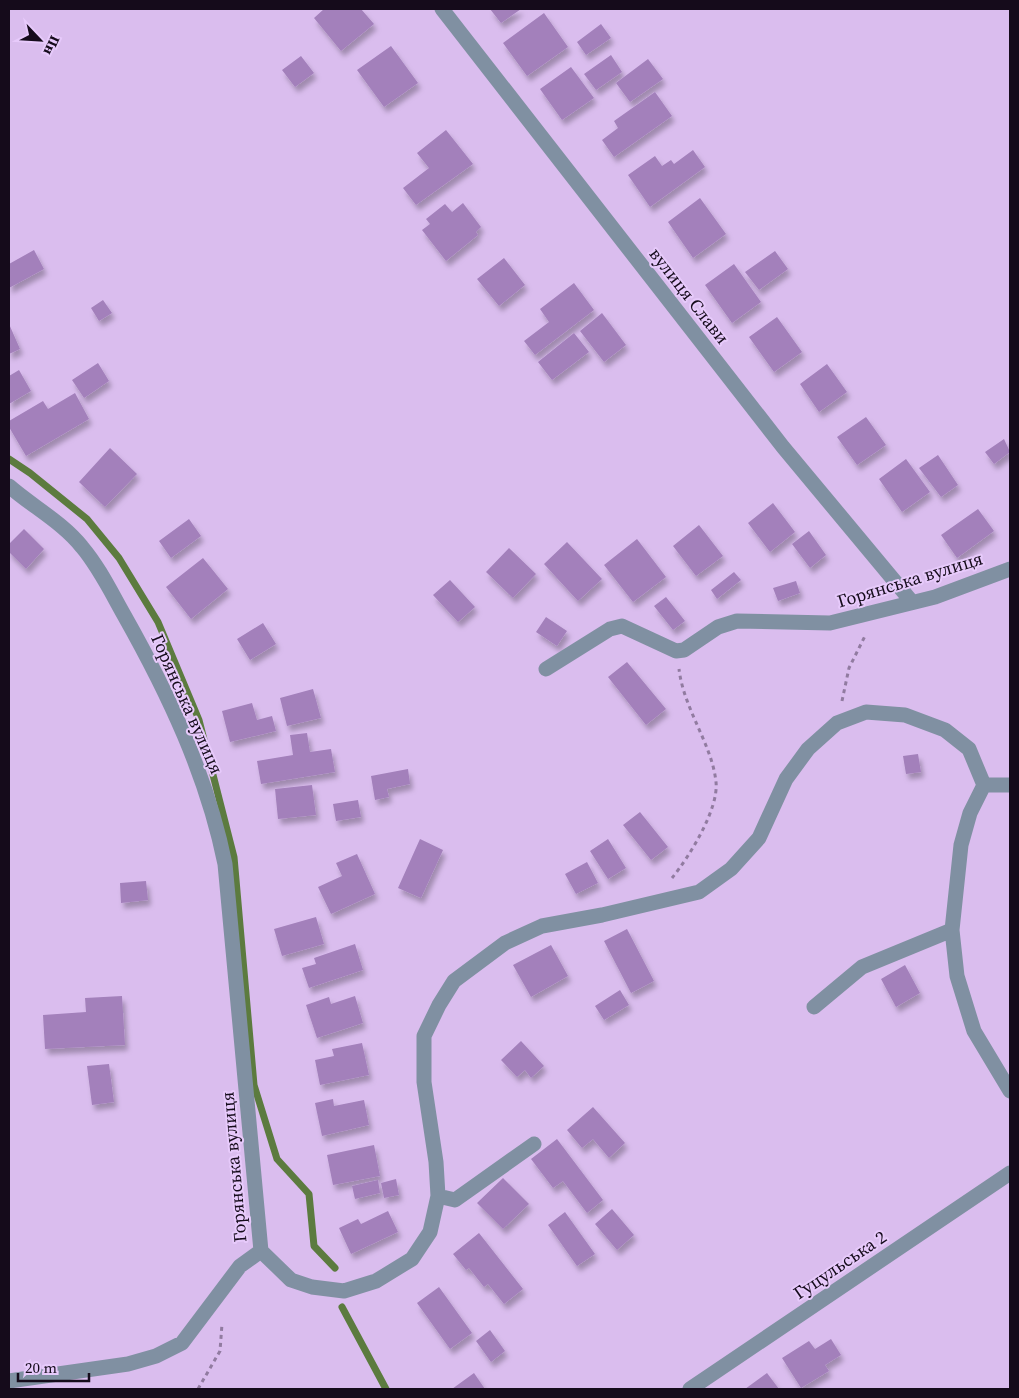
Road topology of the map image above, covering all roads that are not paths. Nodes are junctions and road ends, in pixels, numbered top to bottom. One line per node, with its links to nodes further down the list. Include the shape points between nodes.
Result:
1 (442, 9): 4 (street, вулиця Слави, via 783,447)
2 (9, 486): 14 (street, Горянська вулиця, via 66,530 97,567 150,660 191,750 217,826 225,864)
3 (1010, 569): 4 (street, Горянська вулиця)
4 (912, 602): 5 (street, Горянська вулиця, via 830,624 737,621 718,627 676,652 622,626 610,629)
5 (546, 669)
6 (984, 785): 7 (street); 8 (street, via 970,813 961,844); 13 (street, Горянська вулиця, via 969,749 945,730 905,714 866,712 837,723 808,749 786,779 759,838 731,869 699,892 542,926 505,943 454,981 424,1036 424,1082)
7 (1010, 786)
8 (952, 930): 9 (street, via 862,967); 10 (street, via 957,976 974,1031)
9 (814, 1007)
10 (1010, 1091)
11 (534, 1144): 13 (street, via 454,1200)
12 (1010, 1173): 16 (street, Гуцульська 2)
13 (438, 1196): 14 (street, Горянська вулиця, via 430,1232 412,1260 376,1281 344,1291 312,1287 291,1280)
14 (261, 1251): 15 (street, via 240,1266 182,1343 156,1356 128,1364)
15 (9, 1382)
16 (690, 1389)

